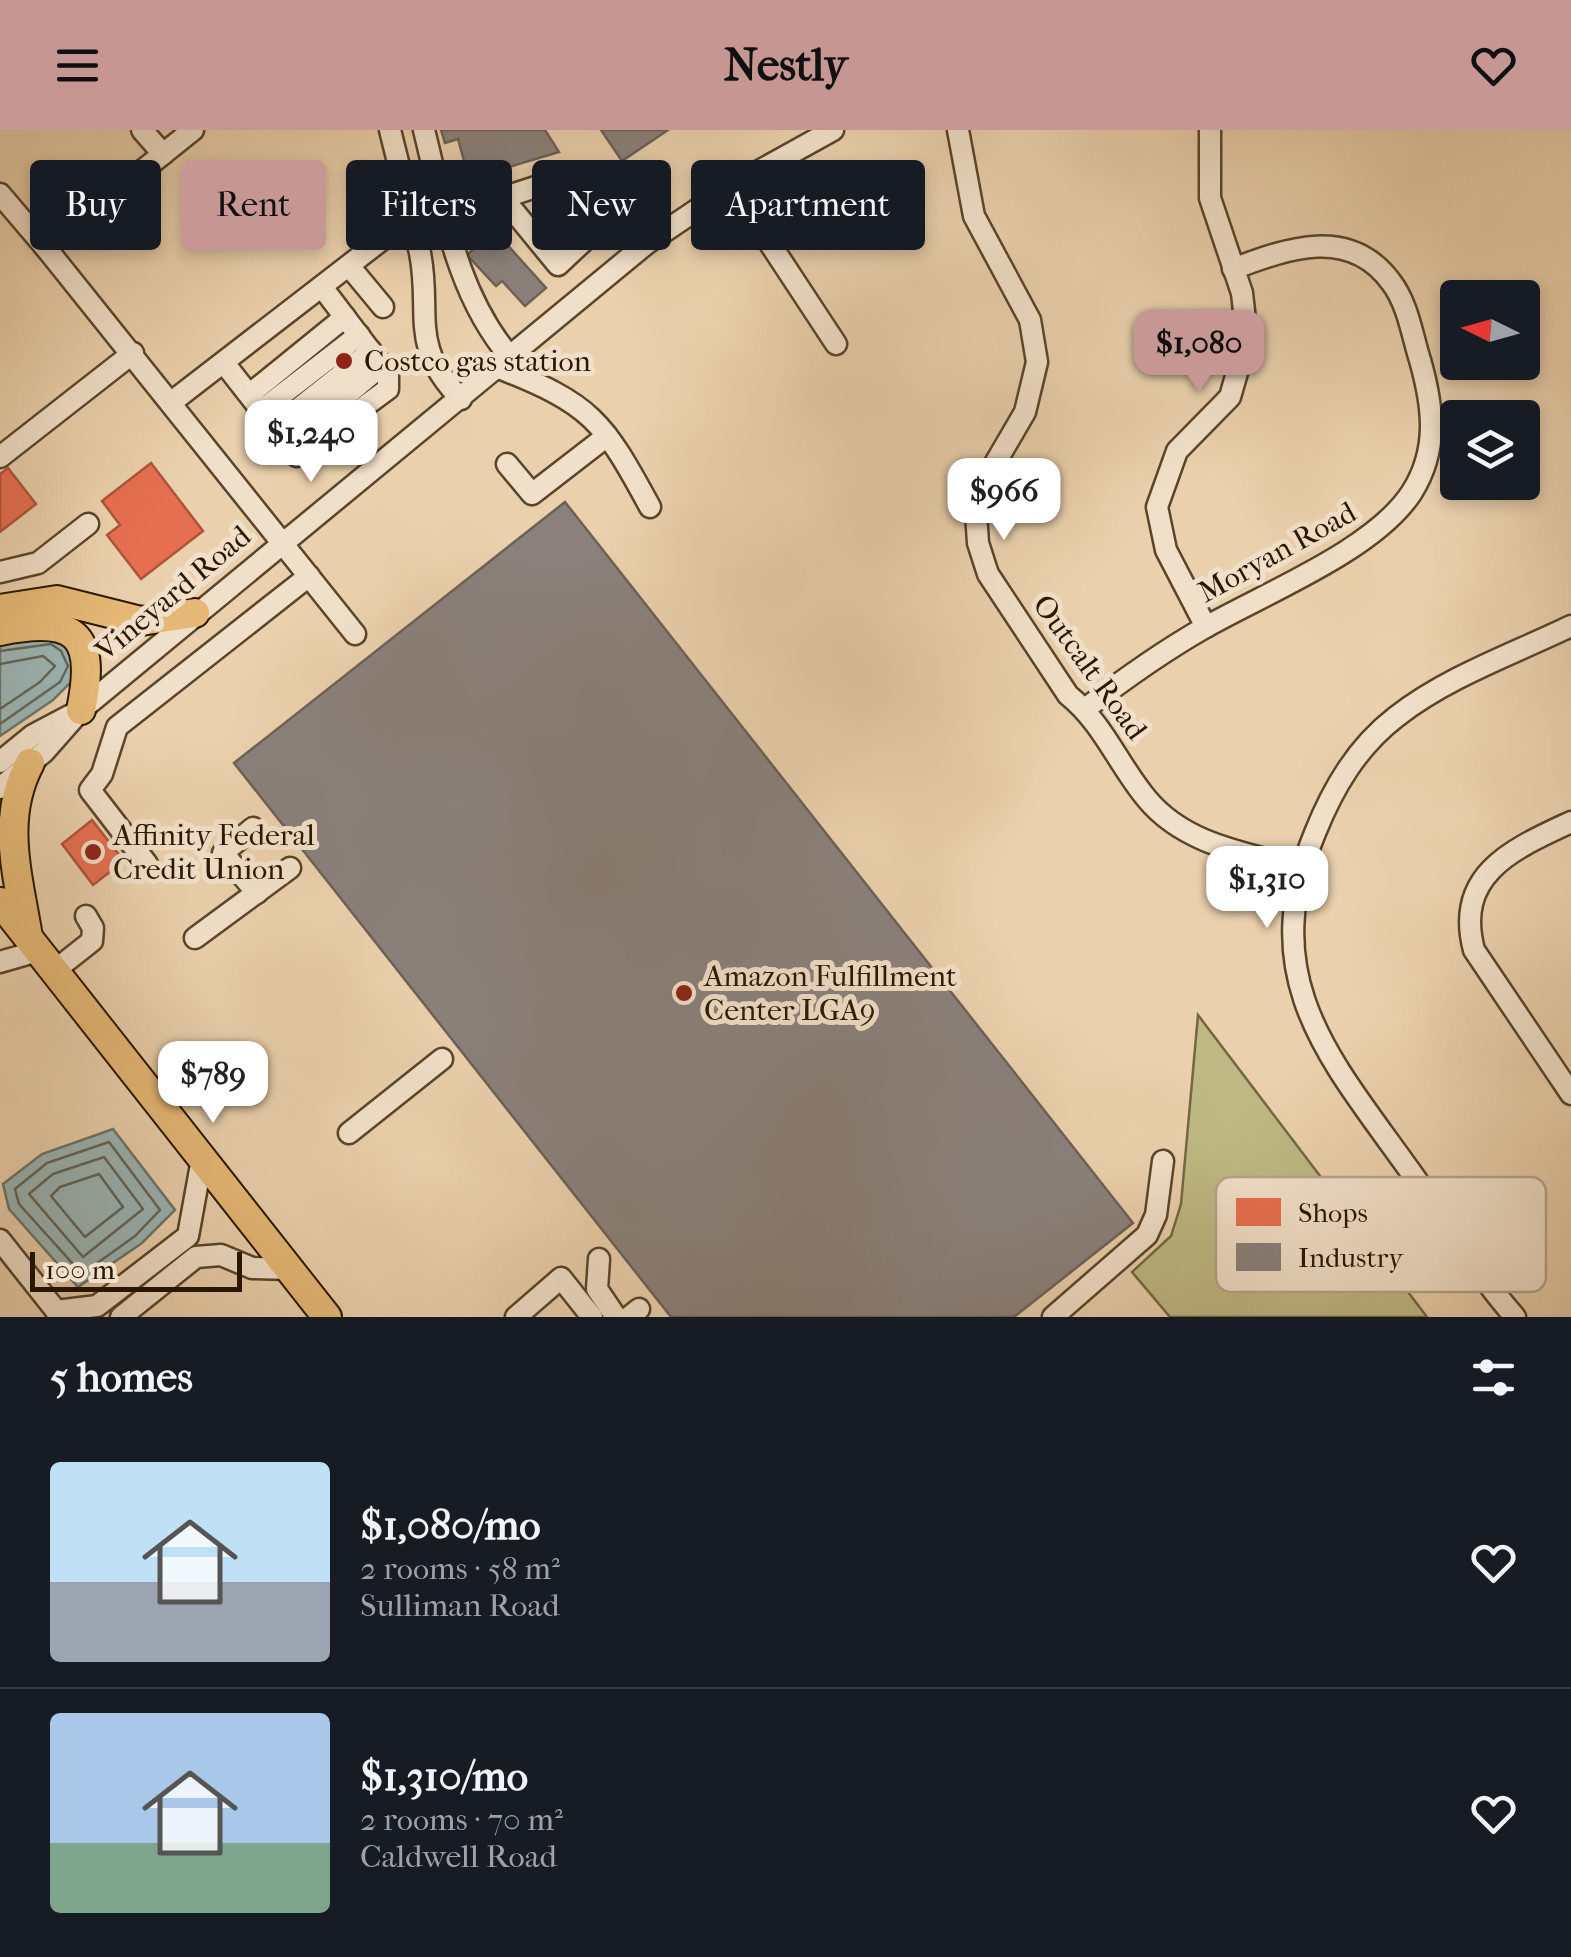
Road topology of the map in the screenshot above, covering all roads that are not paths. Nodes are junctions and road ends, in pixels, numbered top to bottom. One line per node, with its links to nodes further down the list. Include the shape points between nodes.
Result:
1 (142, 130): 8 (street)
2 (194, 130): 8 (street)
3 (390, 130): 10 (street)
4 (424, 130): 11 (street)
5 (958, 130): 48 (street, Outcalt Road, via 974,216 1030,320 1037,362 1025,412 983,484 978,543 1002,598 1068,695)
6 (1210, 130): 22 (street, via 1210,198)
7 (824, 132): 12 (street, Vineyard Road)
8 (163, 154): 9 (street)
9 (156, 160)
10 (397, 160)
11 (432, 160)
12 (776, 160)
13 (0, 194): 15 (street)
14 (691, 214): 30 (street, Vineyard Road)
15 (30, 229)
16 (48, 250): 28 (street)
17 (369, 250): 21 (street)
18 (417, 250): 31 (street, via 430,356)
19 (455, 250): 30 (street, via 463,282)
20 (774, 250): 26 (street)
21 (348, 266): 23 (street); 24 (street)
22 (1233, 269): 45 (street, via 1246,314 1238,376 1230,397 1178,451 1158,507 1166,550); 45 (street, Moryan Road, via 1306,244 1356,253 1378,265 1402,301 1433,405 1432,436 1413,490 1376,533)
23 (322, 286): 25 (street); 29 (street)
24 (382, 307)
25 (345, 317): 27 (street); 33 (street)
26 (836, 344)
27 (370, 351): 33 (street); 33 (street, via 390,380 388,389 297,456)
28 (133, 354): 32 (street); 35 (street)
29 (224, 363): 32 (street); 33 (street)
30 (504, 363): 31 (street, Vineyard Road); 34 (street, via 570,397)
31 (461, 399): 39 (street, Vineyard Road)
32 (172, 401): 39 (street)
33 (269, 419)
34 (608, 436): 36 (street, via 532,494); 37 (street)
35 (0, 457)
36 (508, 464)
37 (650, 506)
38 (88, 524): 40 (street, via 38,563)
39 (280, 542): 41 (street); 43 (street, Vineyard Road)
40 (0, 572)
41 (308, 576): 47 (street); 55 (street, via 117,728 90,790)
42 (0, 608): 43 (main road, via 57,600 140,621)
43 (195, 614): 49 (street, Vineyard Road)
44 (1571, 626): 57 (street, via 1434,691 1396,717 1344,773)
45 (1206, 627): 48 (street, Moryan Road, via 1148,660)
46 (0, 631): 49 (main road, via 50,623 76,636 89,668)
47 (355, 634)
48 (1085, 709): 57 (street, Outcalt Road, via 1148,800 1175,826)
49 (81, 710): 50 (street, Vineyard Road); 51 (street, Vineyard Road)
50 (0, 762)
51 (30, 764): 52 (street, Vineyard Road); 62 (main road, via 10,819)
52 (0, 788)
53 (1571, 822): 65 (street, via 1492,866 1470,908 1468,928 1474,950)
54 (253, 828): 58 (street, via 223,852)
55 (147, 864)
56 (290, 868): 58 (street)
57 (1300, 868): 69 (street, via 1294,956 1312,1027)
58 (257, 893): 61 (street)
59 (0, 902): 62 (main road)
60 (86, 916): 62 (street, via 92,941)
61 (195, 938)
62 (40, 953): 63 (street); 67 (main road)
63 (0, 962)
64 (442, 1060): 66 (street)
65 (1571, 1094)
66 (349, 1133)
67 (202, 1158): 72 (main road); 76 (street, via 188,1236 97,1306)
68 (1163, 1161): 80 (street, via 1147,1236)
69 (1417, 1177)
70 (0, 1240): 76 (street)
71 (599, 1259): 74 (street)
72 (289, 1270): 77 (street, via 252,1268 221,1255 196,1258); 78 (main road)
73 (1498, 1292): 81 (street)
74 (586, 1309): 75 (street, via 561,1278); 79 (street)
75 (524, 1310)
76 (59, 1314)
77 (121, 1317)
78 (327, 1317)
79 (616, 1317)
80 (1053, 1317)
81 (1515, 1317)

